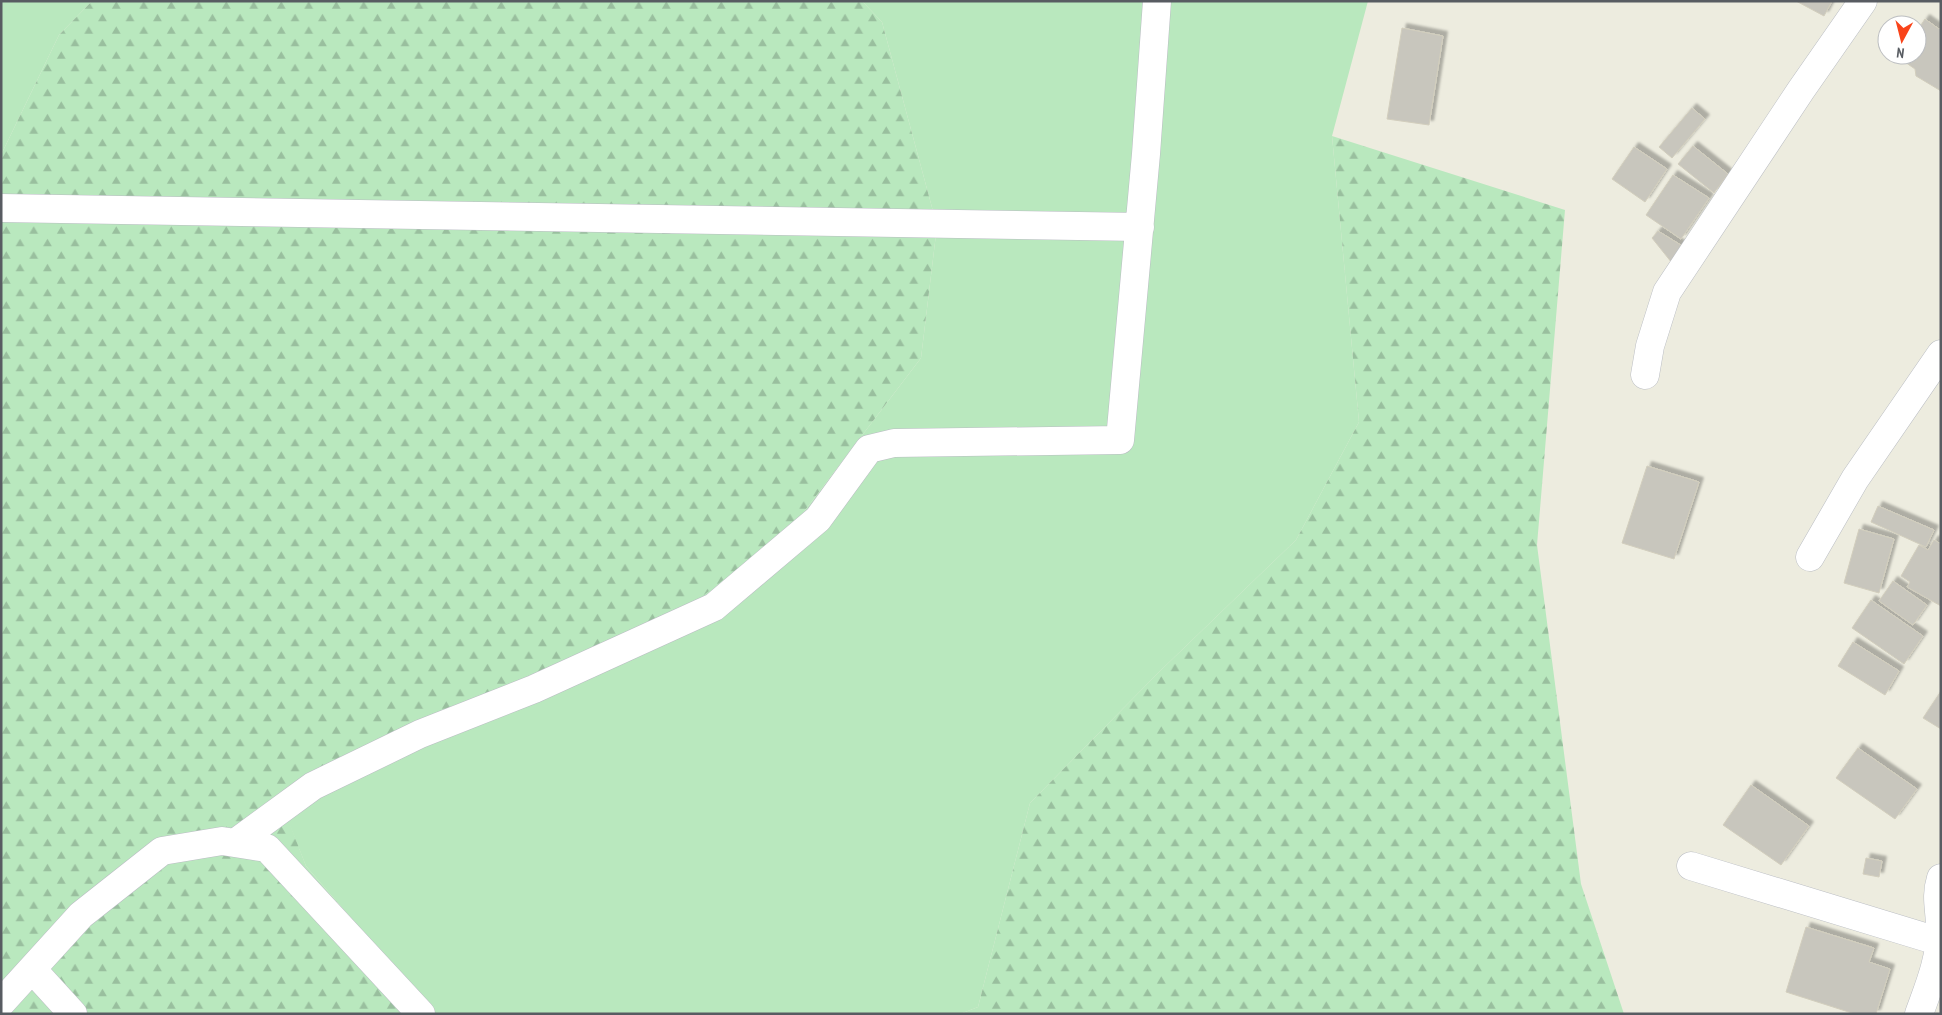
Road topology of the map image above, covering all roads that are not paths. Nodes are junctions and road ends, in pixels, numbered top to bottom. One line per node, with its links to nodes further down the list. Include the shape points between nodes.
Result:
1 (1157, 1): 4 (street)
2 (1863, 1): 6 (street, via 1667,292 1650,346)
3 (1, 208): 4 (street)
4 (1140, 227): 8 (street, via 1120,440 894,443 869,449 818,519 714,607 534,689 420,734 322,781)
5 (1941, 354): 7 (street, via 1855,479)
6 (1645, 375)
7 (1810, 557)
8 (235, 843): 12 (street, via 222,841 162,851 81,915); 15 (street, via 267,848)
9 (1691, 866): 11 (street)
10 (1941, 878): 11 (street, via 1936,894)
11 (1940, 942): 16 (street, via 1937,964)
12 (32, 969): 13 (street); 14 (street)
13 (1, 1003)
14 (73, 1014)
15 (421, 1014)
16 (1919, 1014)

